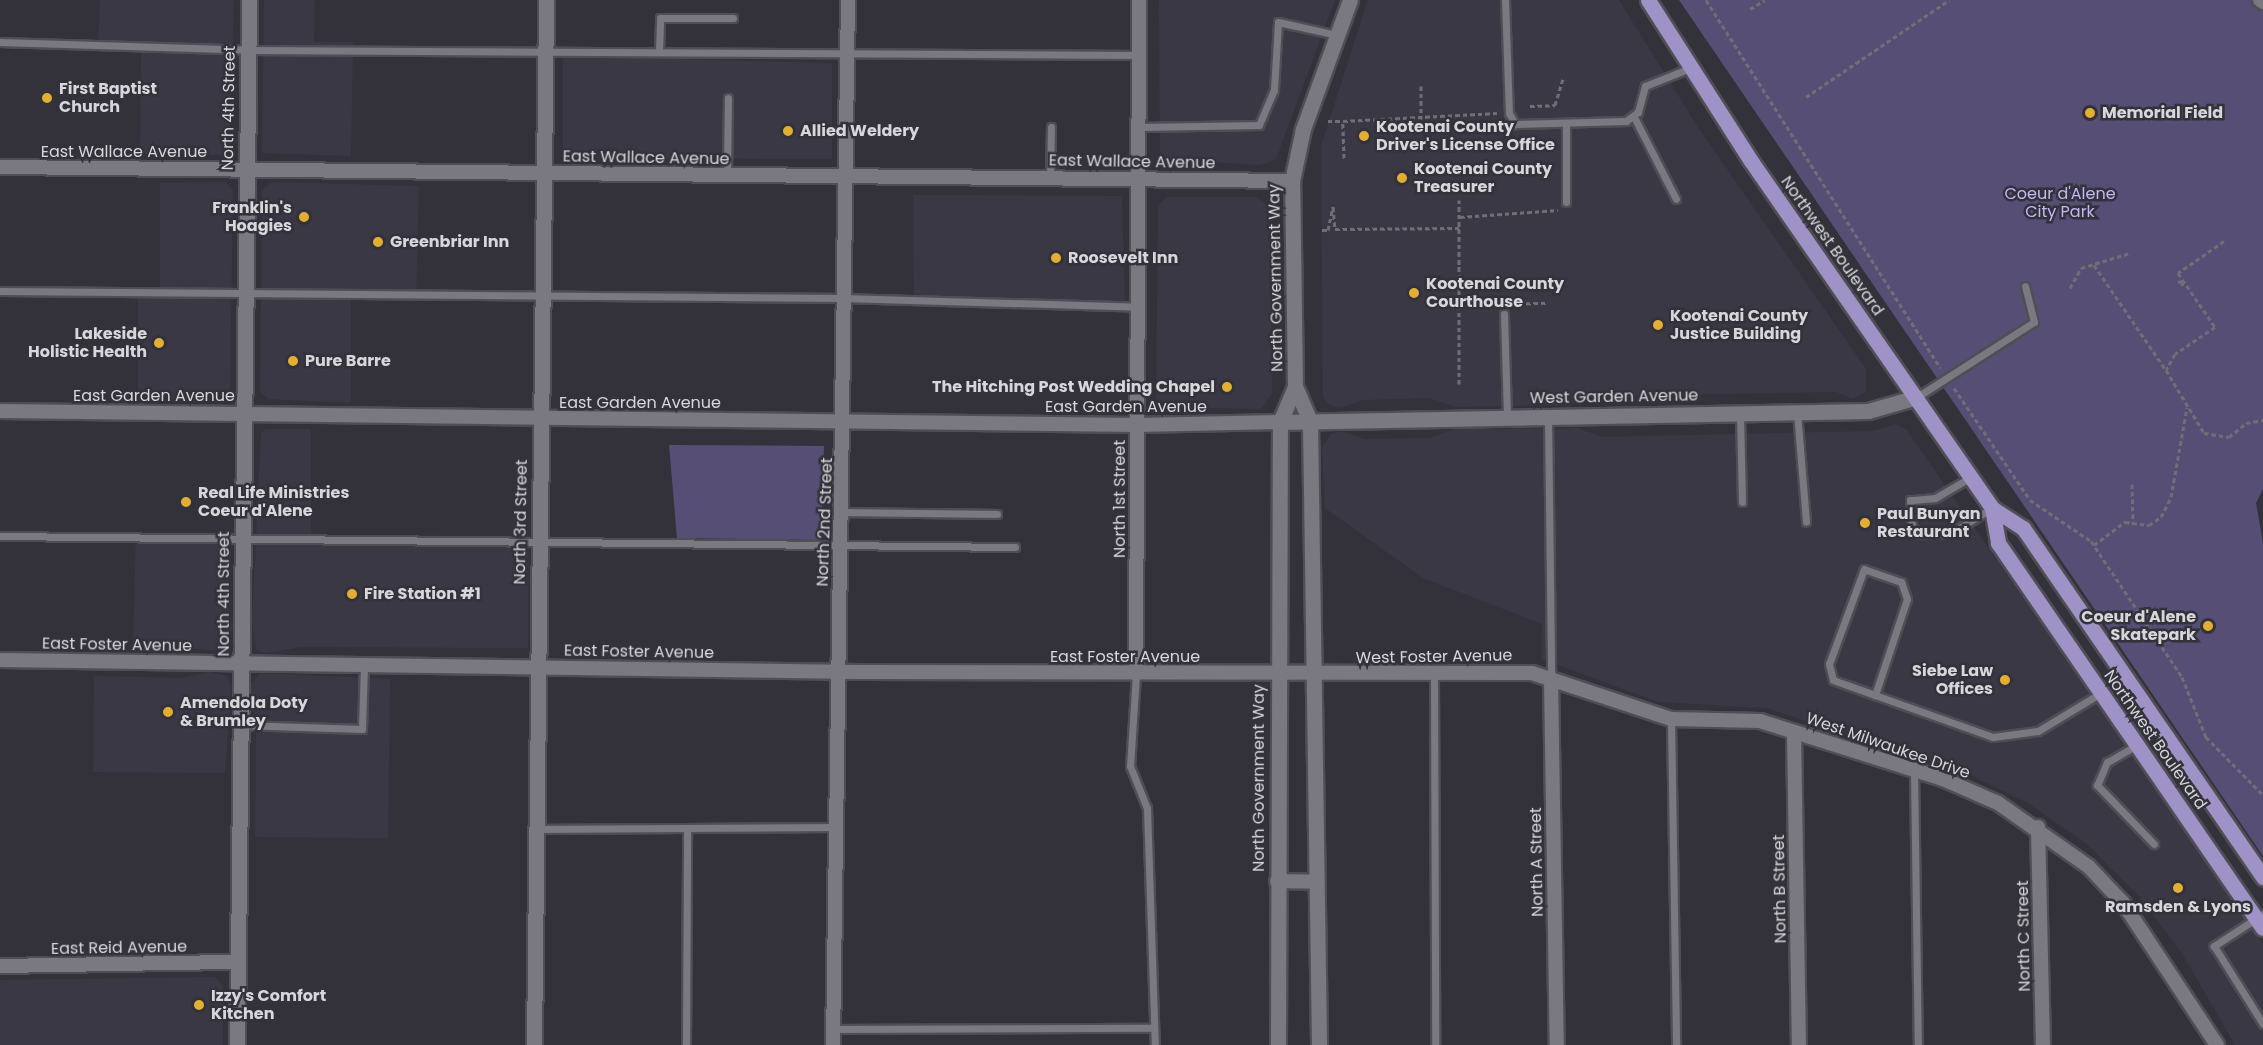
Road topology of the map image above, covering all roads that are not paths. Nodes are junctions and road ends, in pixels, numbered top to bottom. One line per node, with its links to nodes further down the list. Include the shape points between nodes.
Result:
1 (249, 0): 11 (main road, North 4th Street)
2 (546, 0): 12 (main road, North 3rd Street)
3 (848, 0): 14 (street, North 2nd Street)
4 (1139, 0): 15 (street, North 1st Street)
5 (1350, 0): 9 (main road, North Government Way)
6 (1505, 0): 19 (lane, via 1510,118 1515,124)
7 (1648, 0): 16 (main road, Northwest Boulevard)
8 (733, 18): 13 (lane, via 660,18)
9 (1338, 35): 21 (lane, via 1278,21 1274,90 1259,125); 29 (main road, North Government Way, via 1303,129)
10 (0, 42): 11 (lane)
11 (248, 50): 12 (lane); 23 (main road, North 4th Street)
12 (546, 52): 13 (lane); 24 (main road, North 3rd Street)
13 (659, 52): 14 (lane)
14 (848, 54): 15 (lane); 26 (street, North 2nd Street)
15 (1139, 55): 21 (street, North 1st Street)
16 (1690, 68): 18 (lane, via 1645,86); 40 (main road, Northwest Boulevard)
17 (729, 98): 25 (lane)
18 (1634, 117): 19 (lane); 30 (lane)
19 (1566, 123): 31 (lane)
20 (1051, 127): 27 (lane)
21 (1139, 127): 28 (street, North 1st Street)
22 (0, 167): 23 (street, East Wallace Avenue)
23 (246, 169): 24 (street, East Wallace Avenue); 34 (main road, North 4th Street)
24 (542, 173): 25 (street, East Wallace Avenue); 35 (main road, North 3rd Street)
25 (727, 175): 26 (street, East Wallace Avenue)
26 (847, 177): 27 (street, East Wallace Avenue); 36 (street, North 2nd Street)
27 (1050, 178): 28 (street, East Wallace Avenue)
28 (1139, 178): 29 (street, East Wallace Avenue); 37 (street, North 1st Street)
29 (1292, 181): 39 (main road, North Government Way)
30 (1676, 199)
31 (1566, 202)
32 (2025, 286): 40 (lane, via 2034,322)
33 (0, 291): 34 (lane)
34 (244, 293): 35 (lane); 44 (main road, North 4th Street)
35 (540, 296): 36 (lane); 47 (main road, North 3rd Street)
36 (843, 298): 37 (lane); 48 (street, North 2nd Street)
37 (1138, 307): 51 (street, North 1st Street)
38 (1504, 314): 46 (lane)
39 (1295, 386): 49 (main road, North Government Way); 50 (main road, North Government Way)
40 (1917, 397): 42 (main road, West Garden Avenue, via 1868,411); 52 (main road, Northwest Boulevard)
41 (0, 411): 44 (street, East Garden Avenue)
42 (1797, 411): 43 (main road, West Garden Avenue); 57 (lane)
43 (1740, 412): 45 (main road, West Garden Avenue); 53 (lane)
44 (244, 413): 47 (street, East Garden Avenue); 59 (main road, North 4th Street)
45 (1548, 416): 46 (main road, West Garden Avenue); 72 (lane)
46 (1507, 417): 49 (main road, West Garden Avenue)
47 (540, 419): 48 (street, East Garden Avenue); 60 (main road, North 3rd Street)
48 (844, 420): 51 (street, East Garden Avenue); 55 (street, North 2nd Street)
49 (1310, 421): 50 (main road, West Garden Avenue); 70 (main road, North Government Way)
50 (1280, 422): 51 (street, East Garden Avenue); 69 (main road, North Government Way)
51 (1137, 425): 68 (street, North 1st Street)
52 (1971, 477): 54 (main road, Northwest Boulevard); 54 (lane, via 1935,498 1910,500 1912,527 1920,534 1951,533)
53 (1742, 502)
54 (1992, 508): 73 (main road, Northwest Boulevard, via 1998,543); 85 (main road, Northwest Boulevard, via 2023,528)
55 (842, 512): 56 (lane); 61 (street, North 2nd Street)
56 (997, 514)
57 (1806, 522)
58 (0, 536): 59 (lane)
59 (242, 541): 60 (lane); 64 (main road, North 4th Street)
60 (538, 544): 61 (lane); 66 (main road, North 3rd Street)
61 (841, 545): 62 (lane); 67 (street, North 2nd Street)
62 (1015, 547)
63 (0, 660): 64 (street, East Foster Avenue)
64 (241, 662): 65 (street, East Foster Avenue); 76 (main road, North 4th Street)
65 (364, 664): 66 (street, East Foster Avenue); 76 (lane, via 362,729)
66 (537, 667): 67 (street, East Foster Avenue); 83 (main road, North 3rd Street)
67 (837, 672): 68 (street, East Foster Avenue); 80 (street, North 2nd Street)
68 (1136, 674): 69 (street, East Foster Avenue); 92 (lane, via 1130,766 1147,808)
69 (1277, 674): 70 (street, North Government Way); 86 (main road, North Government Way)
70 (1316, 675): 71 (street, West Foster Avenue); 87 (main road, North Government Way)
71 (1434, 675): 72 (street, West Foster Avenue, via 1516,673); 101 (lane)
72 (1551, 679): 75 (street, West Milwaukee Drive); 102 (street, North A Street)
73 (2101, 693): 74 (lane, via 2019,737 1994,737); 78 (main road, Northwest Boulevard)
74 (1875, 695): 74 (lane, via 1833,680 1829,672 1864,569 1901,582 1907,599)
75 (1671, 719): 77 (street, West Milwaukee Drive, via 1742,718); 103 (lane)
76 (241, 725): 89 (main road, North 4th Street)
77 (1794, 732): 79 (street, West Milwaukee Drive); 104 (street, North B Street)
78 (2137, 745): 84 (lane, via 2107,762 2097,785); 88 (main road, Northwest Boulevard)
79 (1914, 770): 81 (street, West Milwaukee Drive, via 1998,803); 105 (lane)
80 (835, 827): 82 (lane); 93 (street, North 2nd Street)
81 (2038, 827): 106 (street, North C Street); 107 (street, West Milwaukee Drive, via 2123,903)
82 (687, 828): 83 (lane); 96 (lane)
83 (535, 829): 95 (main road, North 3rd Street)
84 (2154, 844)
85 (2263, 877)
86 (1278, 881): 87 (street, North Government Way); 99 (main road, North Government Way)
87 (1316, 882): 100 (main road, North Government Way)
88 (2261, 920): 91 (lane, via 2214,946)
89 (238, 962): 90 (street, East Reid Avenue); 94 (main road, North 4th Street)
90 (0, 966)
91 (2263, 1024)
92 (1154, 1028): 93 (lane); 98 (lane)
93 (833, 1029): 97 (street, North 2nd Street)
94 (237, 1045)
95 (534, 1045)
96 (687, 1045)
97 (832, 1045)
98 (1155, 1045)
99 (1278, 1045)
100 (1319, 1045)
101 (1435, 1045)
102 (1557, 1045)
103 (1676, 1045)
104 (1799, 1045)
105 (1918, 1045)
106 (2043, 1045)
107 (2217, 1045)

